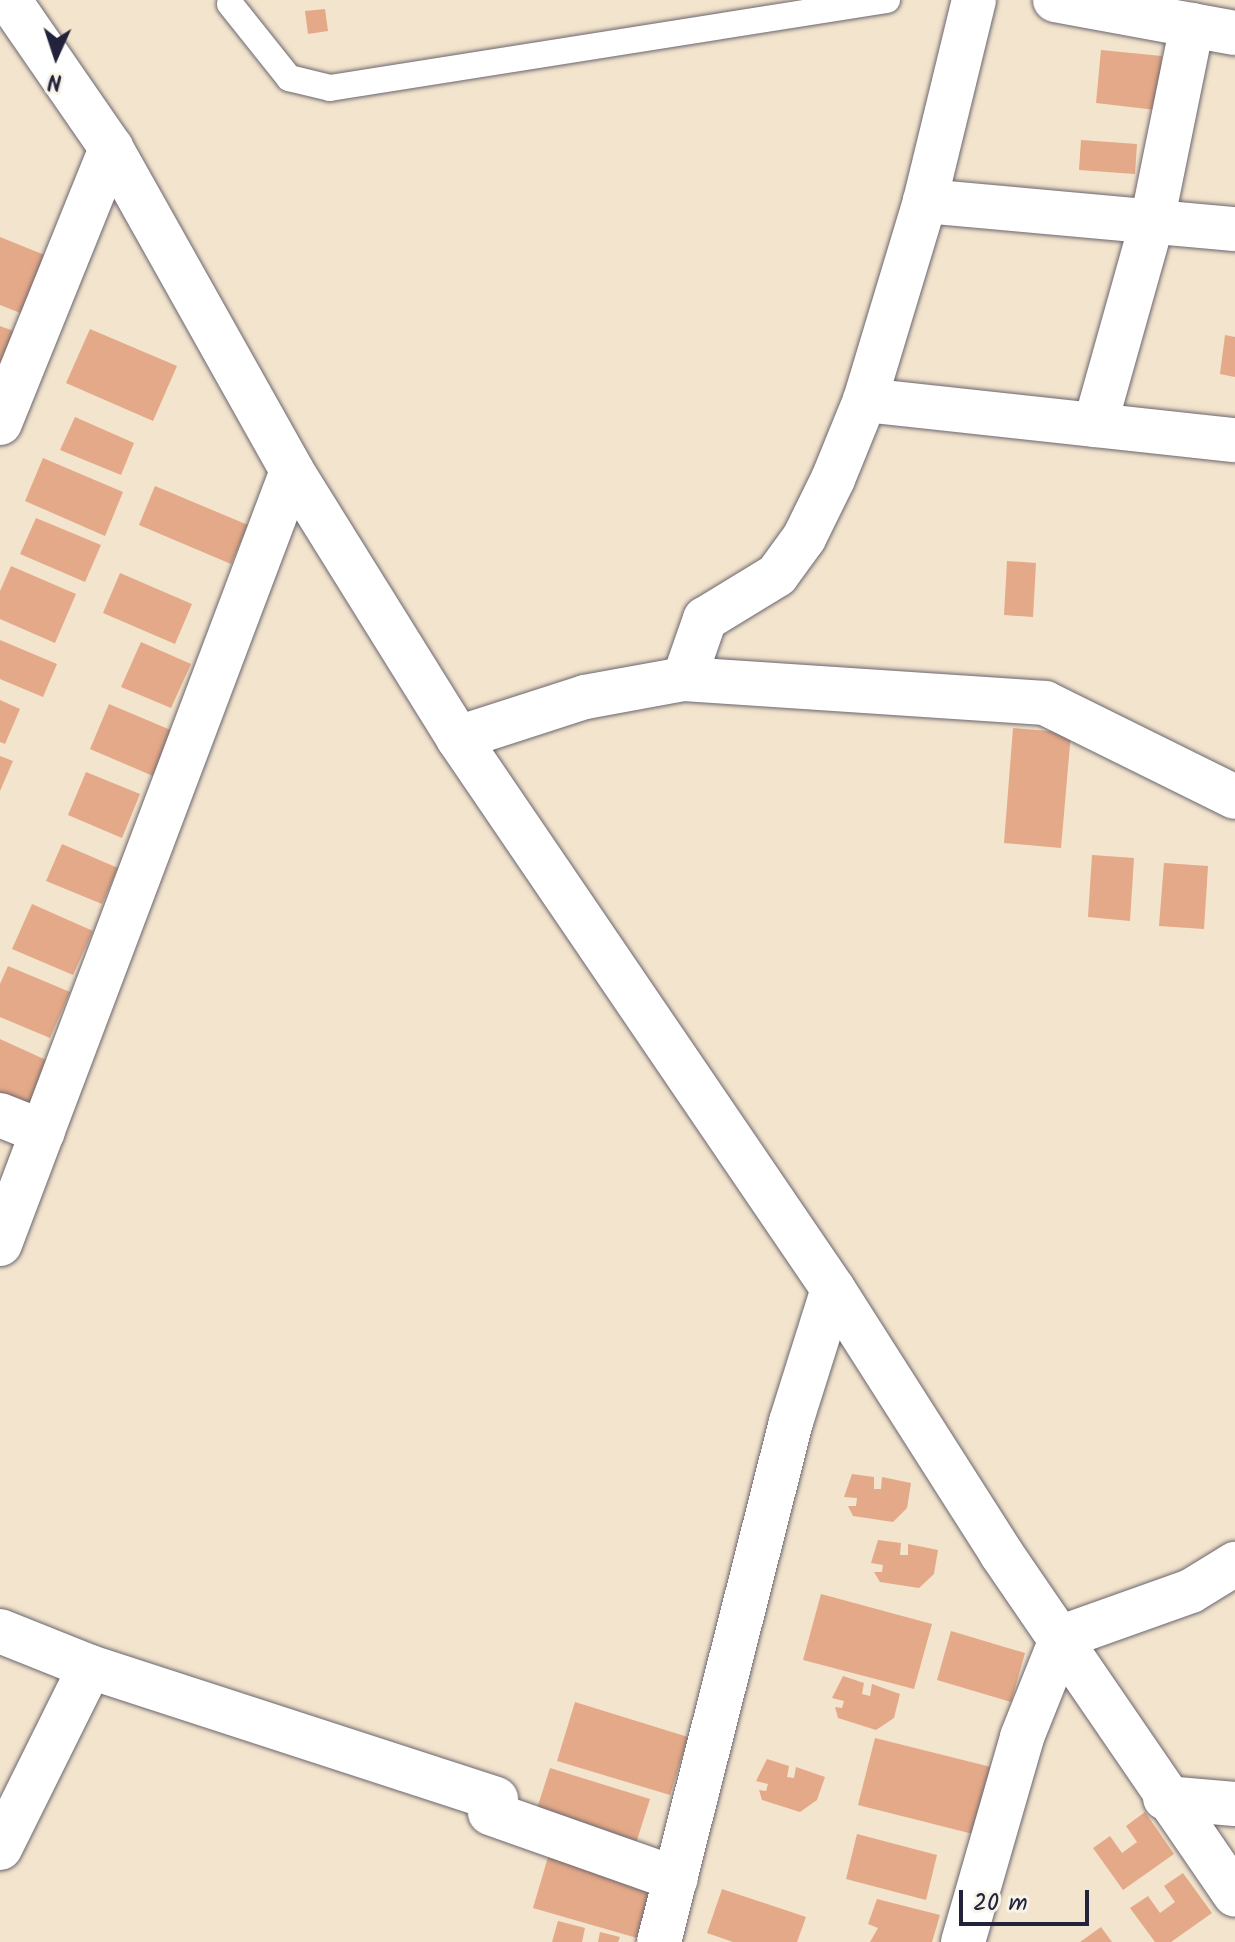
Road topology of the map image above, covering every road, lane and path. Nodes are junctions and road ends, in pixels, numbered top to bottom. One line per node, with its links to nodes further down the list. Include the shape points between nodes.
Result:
1 (9, 0): 8 (street)
2 (887, 0): 5 (lane, via 330,88 289,78)
3 (974, 0): 9 (street)
4 (1055, 0): 6 (street)
5 (235, 1)
6 (1192, 25): 7 (street); 10 (street)
7 (1235, 33)
8 (111, 148): 13 (street); 16 (street)
9 (925, 201): 10 (street); 12 (street)
10 (1152, 222): 11 (street); 14 (street)
11 (1235, 229)
12 (865, 400): 14 (street); 17 (street, via 804,538 777,575 705,619)
13 (0, 423)
14 (1095, 425): 15 (street)
15 (1235, 440)
16 (292, 471): 18 (street); 21 (street)
17 (684, 679): 18 (street, via 585,697); 19 (street, via 1045,703)
18 (458, 738): 23 (street)
19 (1235, 797)
20 (0, 1115): 21 (street)
21 (43, 1132): 22 (street)
22 (0, 1244)
23 (833, 1289): 26 (street, via 1001,1553); 31 (street, via 791,1422)
24 (1235, 1564): 26 (street, via 1191,1591)
25 (0, 1631): 27 (street)
26 (1062, 1637): 28 (street); 34 (street, via 1022,1737)
27 (90, 1667): 30 (street); 31 (street, via 493,1806)
28 (1165, 1798): 29 (street); 32 (street)
29 (1235, 1804)
30 (0, 1848)
31 (676, 1879): 33 (street)
32 (1235, 1895)
33 (659, 1942)
34 (963, 1942)

